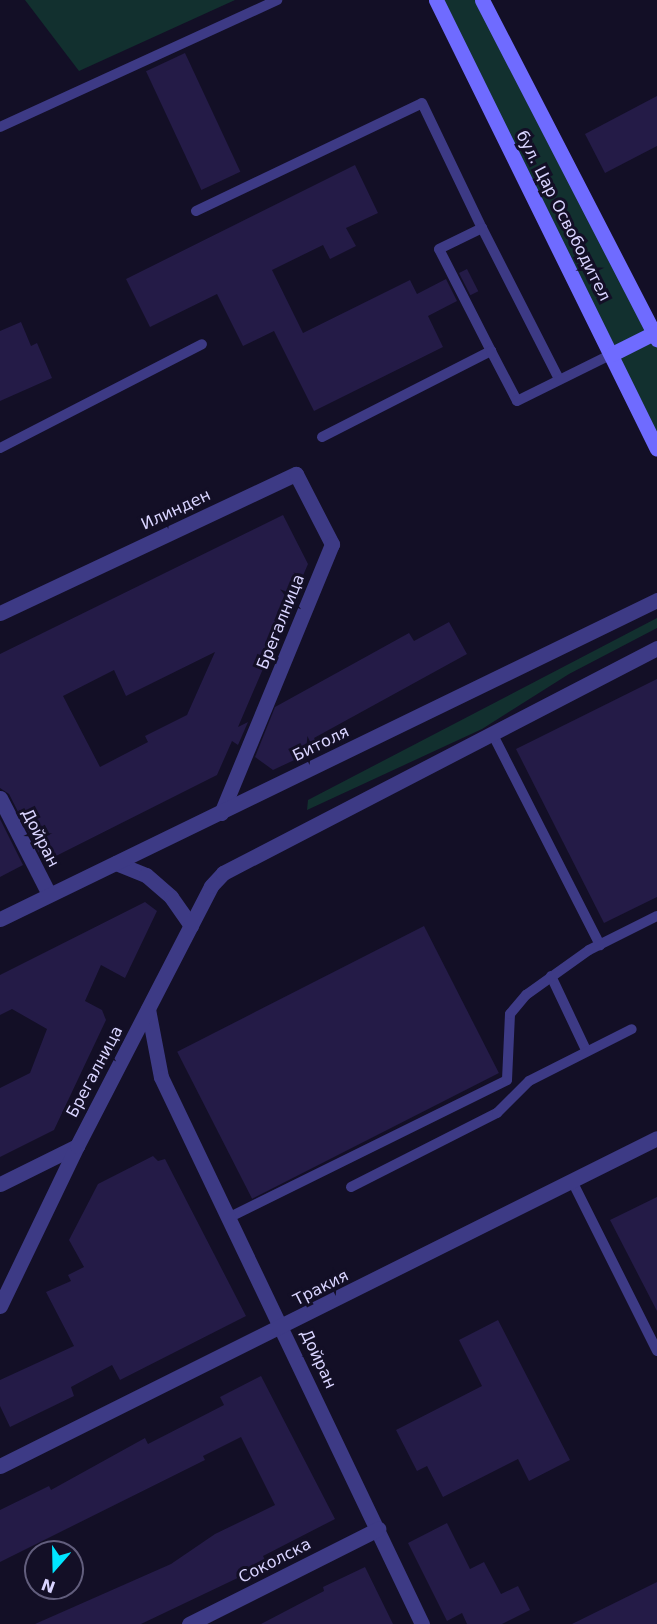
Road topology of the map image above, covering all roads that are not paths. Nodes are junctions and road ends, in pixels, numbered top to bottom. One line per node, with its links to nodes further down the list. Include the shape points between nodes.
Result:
1 (277, 0): 4 (lane)
2 (436, 0): 10 (main road, бул. Цар Освободител)
3 (482, 0): 7 (main road, бул. Цар Освободител)
4 (0, 128)
5 (196, 211): 6 (lane, via 422,104)
6 (482, 228): 9 (lane, via 440,249); 11 (lane)
7 (655, 336): 10 (main road)
8 (202, 344): 13 (lane)
9 (491, 351): 11 (lane, via 517,401); 12 (lane)
10 (612, 354): 11 (lane); 14 (main road, бул. Цар Освободител)
11 (559, 379)
12 (322, 437)
13 (0, 447)
14 (657, 448)
15 (332, 544): 17 (street, Илинден, via 296,474); 21 (street, Брегалница)
16 (657, 600): 21 (street, Битоля)
17 (0, 613)
18 (657, 648): 19 (street)
19 (493, 735): 26 (street, Брегалница, via 235,863 211,886); 27 (lane)
20 (0, 798): 23 (street, Дойран)
21 (221, 813): 22 (street, Битоля)
22 (116, 863): 23 (street, Битоля); 26 (street, via 146,875 171,897)
23 (49, 894): 25 (street, Битоля)
24 (657, 916): 27 (lane)
25 (0, 919)
26 (191, 926): 29 (street, Брегалница)
27 (600, 945): 28 (lane)
28 (551, 976): 31 (lane); 37 (lane, via 510,1014 507,1080)
29 (148, 1009): 33 (street, Брегалница); 37 (street, Дойран, via 161,1077)
30 (632, 1029): 31 (lane)
31 (586, 1050): 36 (lane, via 529,1081 497,1113)
32 (657, 1138): 34 (street, Тракия)
33 (77, 1146): 35 (street); 38 (street, Брегалница)
34 (572, 1180): 39 (street, Тракия); 40 (lane)
35 (0, 1184)
36 (351, 1187)
37 (228, 1218): 39 (street, Дойран)
38 (0, 1306)
39 (283, 1327): 41 (street, Тракия); 42 (street, Дойран)
40 (657, 1351)
41 (0, 1467)
42 (378, 1530): 43 (street, Соколска); 44 (street, Дойран)
43 (189, 1624)
44 (422, 1624)

